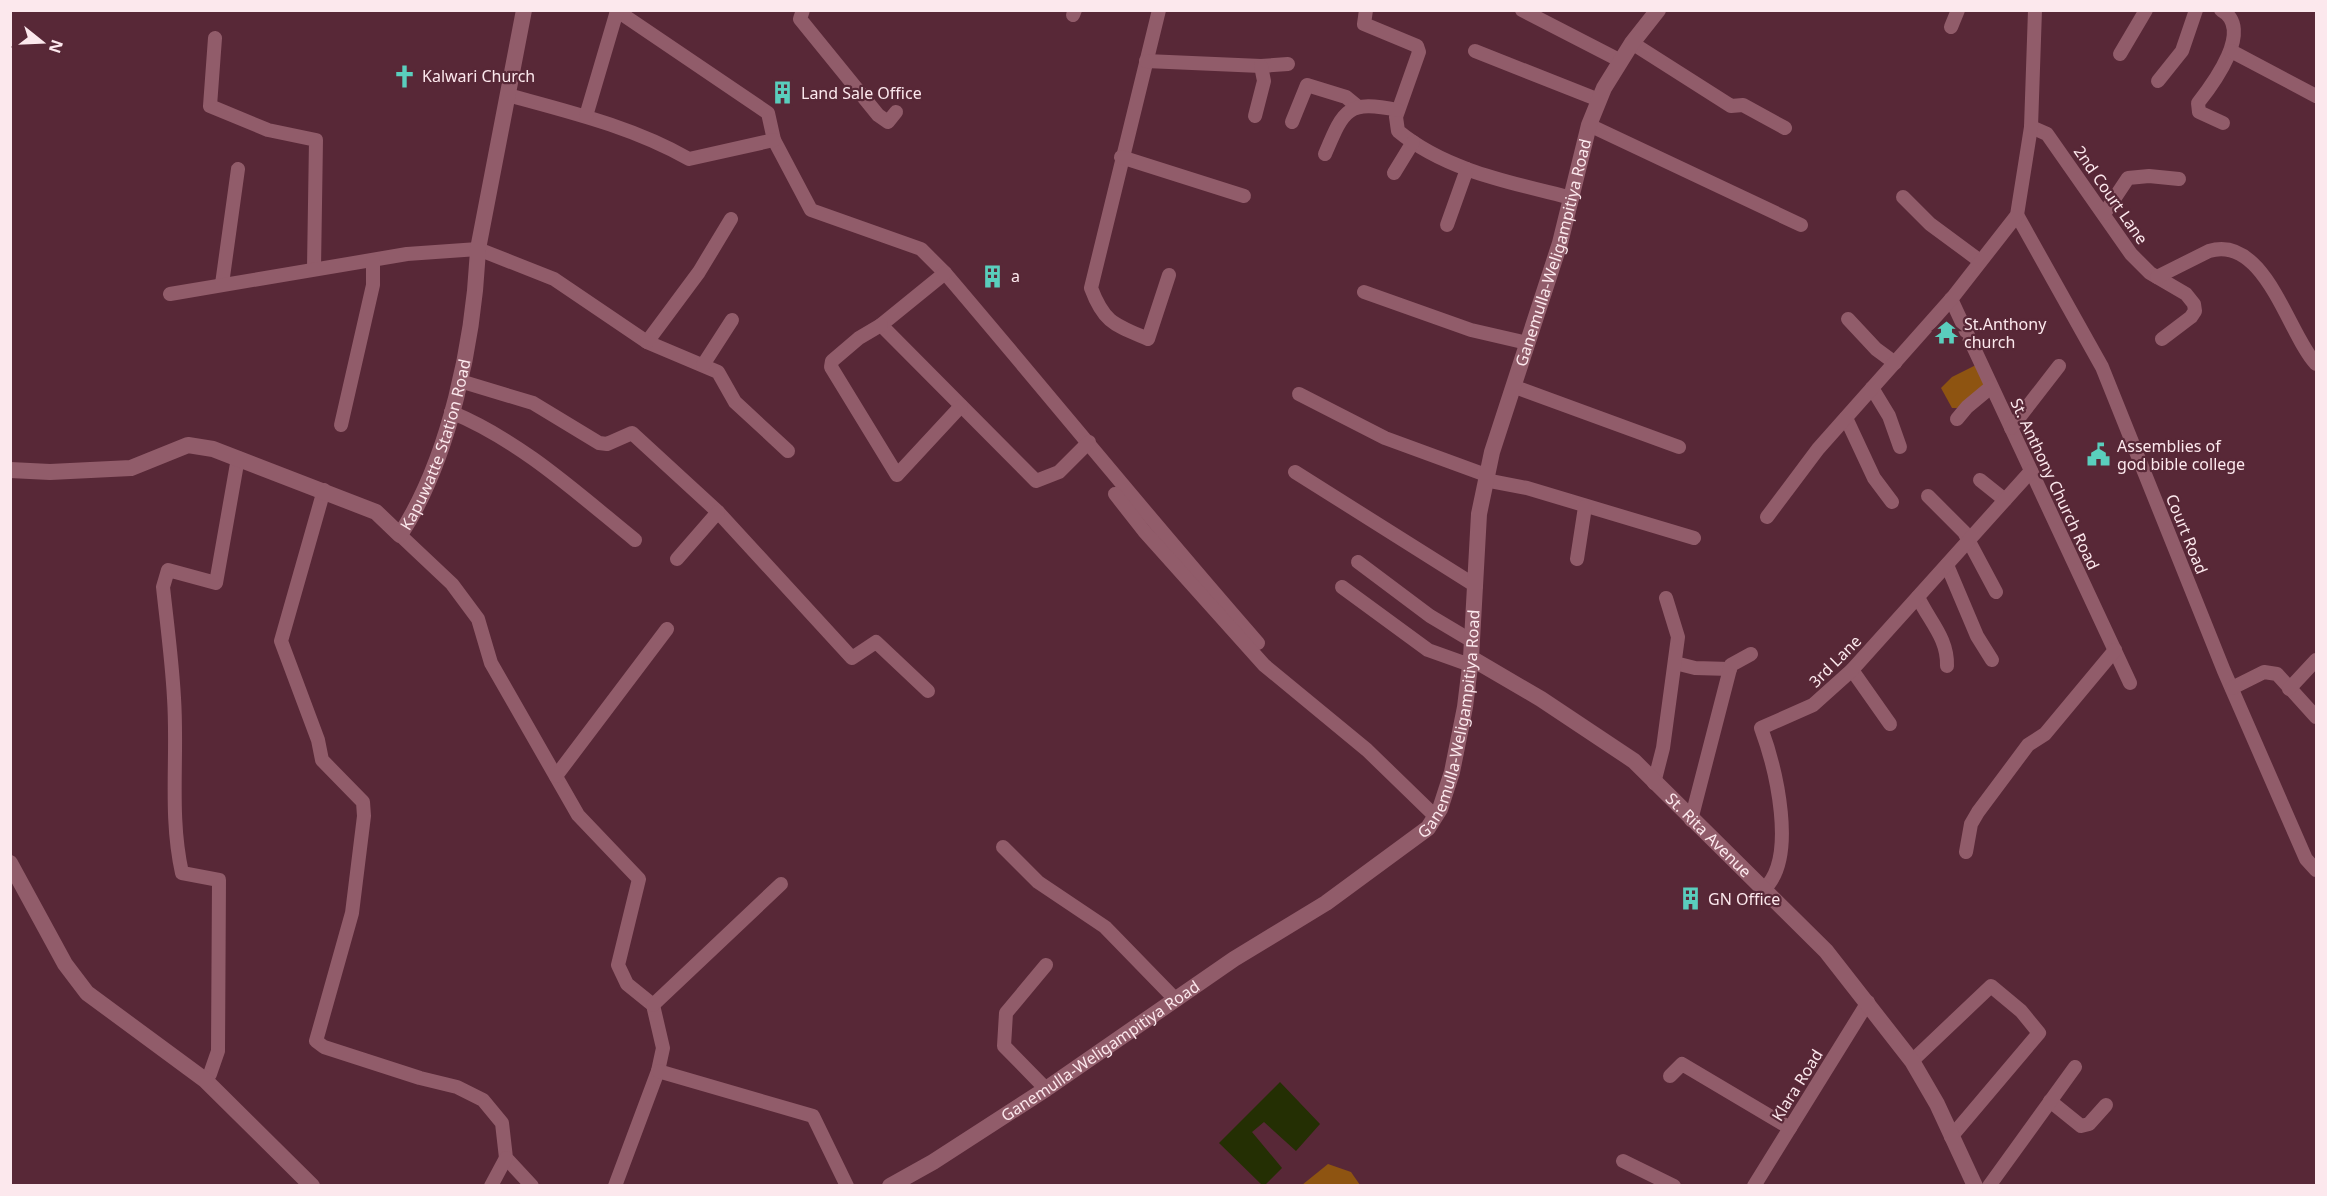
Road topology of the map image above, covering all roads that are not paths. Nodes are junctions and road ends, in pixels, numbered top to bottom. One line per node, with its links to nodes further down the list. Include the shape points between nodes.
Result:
1 (524, 10): 24 (street, Kapuwatte Station Road)
2 (802, 10): 29 (street, via 800,19 878,115 888,122)
3 (1159, 10): 19 (street)
4 (1366, 10): 28 (street, via 1364,24 1417,46 1419,52)
5 (1522, 10): 20 (street)
6 (1658, 10): 15 (street, Ganemulla-Weligampitiya Road)
7 (1958, 10): 13 (street)
8 (2036, 10): 35 (street)
9 (2146, 10): 18 (street)
10 (2196, 10): 23 (street, via 2182,51)
11 (2221, 10): 17 (street, via 2230,20)
12 (616, 11): 30 (street); 37 (street, via 768,113)
13 (1951, 27)
14 (215, 38): 56 (street, via 210,106 268,130 316,140)
15 (1632, 44): 20 (street, Ganemulla-Weligampitiya Road); 36 (street, via 1731,106 1743,105)
16 (1475, 51): 26 (street)
17 (2231, 51): 25 (street); 33 (street, via 2198,103 2199,112)
18 (2120, 54)
19 (1146, 61): 22 (street); 40 (street)
20 (1621, 61): 26 (street, Ganemulla-Weligampitiya Road)
21 (1288, 64): 22 (street)
22 (1261, 66): 31 (street, via 1264,81)
23 (2158, 81)
24 (508, 95): 30 (street); 53 (street, Kapuwatte Station Road)
25 (2316, 96)
26 (1599, 100): 34 (street, Ganemulla-Weligampitiya Road)
27 (1356, 106): 28 (street); 32 (street, via 1346,97 1307,85); 39 (street, via 1336,126)
28 (1398, 110): 38 (street, via 1398,130)
29 (896, 112)
30 (586, 116): 37 (street, via 666,146 689,159)
31 (1255, 116)
32 (1292, 122)
33 (2223, 123)
34 (1589, 125): 47 (street, Ganemulla-Weligampitiya Road); 52 (street)
35 (2031, 127): 48 (street, 2nd Court Lane, via 2047,134); 49 (street)
36 (1785, 128)
37 (774, 140): 57 (street, via 811,210 921,249)
38 (1413, 142): 42 (street); 43 (street)
39 (1325, 154)
40 (1121, 157): 45 (street); 58 (street, via 1091,288 1097,304 1112,324 1148,339)
41 (238, 169): 60 (street)
42 (1467, 169): 47 (street); 51 (street)
43 (1394, 173)
44 (2179, 179): 48 (street, via 2128,178)
45 (1244, 196)
46 (1903, 197): 55 (street, via 1930,224)
47 (1572, 198): 69 (street, Ganemulla-Weligampitiya Road)
48 (2104, 214): 59 (street, 2nd Court Lane, via 2131,254)
49 (2017, 215): 55 (street); 128 (street, Court Road, via 2102,367)
50 (731, 219): 68 (street, via 699,272)
51 (1447, 225)
52 (1801, 225)
53 (478, 249): 54 (street, via 407,254); 68 (street, via 554,279); 74 (street, Kapuwatte Station Road, via 476,288)
54 (374, 261): 56 (street); 83 (street)
55 (1980, 261): 63 (street)
56 (314, 268): 60 (street)
57 (945, 273): 66 (street); 85 (street)
58 (1169, 275)
59 (2157, 277): 67 (street, 2nd Court Lane, via 2186,294 2195,311); 71 (street, via 2217,248 2236,251 2253,263 2273,290)
60 (222, 284): 62 (street)
61 (1364, 292): 69 (street, via 1471,330)
62 (170, 294)
63 (1951, 299): 70 (street); 76 (street, St. Anthony Church Road)
64 (1848, 319): 70 (street)
65 (732, 320): 72 (street)
66 (881, 325): 79 (street); 79 (street, via 859,338 832,361 831,367 897,475)
67 (2162, 339)
68 (647, 342): 72 (street)
69 (1527, 343): 75 (street, Ganemulla-Weligampitiya Road)
70 (1895, 363): 77 (street)
71 (2316, 364)
72 (703, 365): 88 (street, via 718,372 735,402)
73 (2059, 366): 84 (street)
74 (460, 381): 80 (street, Kapuwatte Station Road); 101 (street, via 533,403 598,443 607,444 632,432)
75 (1515, 387): 86 (street); 93 (street, Ganemulla-Weligampitiya Road)
76 (1991, 387): 82 (street); 84 (street, St. Anthony Church Road)
77 (1872, 388): 81 (street); 87 (street, via 1889,416)
78 (1299, 394): 93 (street, via 1385,438)
79 (961, 406): 85 (street, via 1036,481 1059,472)
80 (452, 412): 103 (street, Kapuwatte Station Road, via 418,507); 105 (street, via 522,449)
81 (1846, 418): 99 (street, via 1874,478); 102 (street)
82 (1957, 419)
83 (341, 424)
84 (2011, 428): 91 (street, St. Anthony Church Road)
85 (1089, 442): 117 (street, via 1155,526)
86 (1679, 447)
87 (1900, 447)
88 (788, 451)
89 (238, 458): 90 (street, Kapuwatte Station Road, via 213,448 188,445 131,468); 95 (street, Kapuwatte Station Road); 151 (street, via 216,583 168,570 163,587 174,699 173,784 178,858 182,873 219,880 218,1051)
90 (10, 470)
91 (2031, 471): 98 (street, 3rd Lane); 118 (street, St. Anthony Church Road)
92 (1296, 472): 111 (street)
93 (1485, 477): 100 (street); 111 (street, Ganemulla-Weligampitiya Road)
94 (1980, 480): 98 (street)
95 (324, 490): 103 (street, Kapuwatte Station Road, via 376,512); 157 (street, via 281,641 322,760 363,802 364,816 352,913 316,1041 324,1047 457,1087 483,1100 502,1123)
96 (1115, 494): 135 (street, via 1264,665 1367,750)
97 (1928, 496): 106 (street)
98 (2005, 500): 106 (street, 3rd Lane)
99 (1892, 502)
100 (1585, 507): 104 (street); 108 (street)
101 (718, 512): 107 (street); 130 (street, via 852,658 876,642)
102 (1767, 517)
103 (400, 535): 133 (street, via 452,584 478,619 491,663)
104 (1694, 538)
105 (635, 540)
106 (1968, 541): 110 (street, 3rd Lane); 113 (street)
107 (677, 559)
108 (1576, 559)
109 (1358, 562): 120 (street, via 1430,616)
110 (1947, 565): 115 (street, 3rd Lane); 121 (street, via 1977,636)
111 (1476, 586): 120 (street, Ganemulla-Weligampitiya Road)
112 (1342, 587): 120 (street, via 1428,650)
113 (1996, 592)
114 (1666, 597): 123 (street, via 1678,637)
115 (1918, 597): 124 (street, via 1948,651); 126 (street, 3rd Lane)
116 (667, 629): 133 (street)
117 (1258, 643)
118 (2115, 650): 127 (street, St. Anthony Church Road); 138 (street, via 2045,734 2028,744 1971,824)
119 (1751, 654): 125 (street, via 1731,664)
120 (1471, 655): 134 (street, St. Rita Avenue, via 1634,761); 135 (street, Ganemulla-Weligampitiya Road, via 1452,772)
121 (1992, 660)
122 (2316, 660): 129 (street)
123 (1675, 663): 125 (street); 134 (street)
124 (1947, 666)
125 (1730, 669): 136 (street)
126 (1852, 670): 132 (street); 142 (street, 3rd Lane, via 1813,705 1761,728 1773,765 1782,840 1774,876)
127 (2130, 683)
128 (2232, 687): 129 (street, via 2264,672 2277,674); 140 (street, Court Road, via 2306,859)
129 (2289, 689): 131 (street)
130 (928, 692)
131 (2316, 717)
132 (1890, 724)
133 (556, 776): 146 (street, via 578,815 639,879 618,966 627,984)
134 (1654, 783): 136 (street, St. Rita Avenue)
135 (1435, 816): 144 (street, Ganemulla-Weligampitiya Road, via 1428,828 1326,903)
136 (1691, 820): 142 (street, St. Rita Avenue)
137 (1003, 847): 144 (street, via 1038,882 1105,927)
138 (1966, 852)
139 (10, 863): 151 (street, via 65,964 87,993)
140 (2316, 870)
141 (781, 884): 146 (street)
142 (1763, 890): 145 (street, St. Rita Avenue, via 1826,951)
143 (1046, 966): 152 (street, via 1006,1013 1004,1046)
144 (1176, 1000): 152 (street, Ganemulla-Weligampitiya Road)
145 (1868, 1002): 147 (street, St. Rita Avenue); 155 (street, Klara Road)
146 (653, 1005): 149 (street, via 663,1048)
147 (1912, 1061): 156 (street, St. Rita Avenue); 156 (street, via 1991,986 2013,1003 2038,1033)
148 (2075, 1066): 153 (street)
149 (658, 1071): 162 (street); 163 (street, via 813,1116)
150 (1670, 1076): 155 (street, via 1682,1064)
151 (205, 1080): 159 (street)
152 (1046, 1089): 164 (street, Ganemulla-Weligampitiya Road)
153 (2050, 1101): 154 (street, via 2081,1126 2089,1124); 168 (street)
154 (2106, 1105)
155 (1790, 1128): 166 (street, Klara Road)
156 (1952, 1137): 167 (street, St. Rita Avenue)
157 (506, 1158): 160 (street); 161 (street)
158 (1623, 1161): 165 (street)
159 (312, 1185)
160 (491, 1185)
161 (532, 1185)
162 (615, 1185)
163 (847, 1185)
164 (891, 1185)
165 (1674, 1185)
166 (1754, 1185)
167 (1974, 1185)
168 (1989, 1185)

